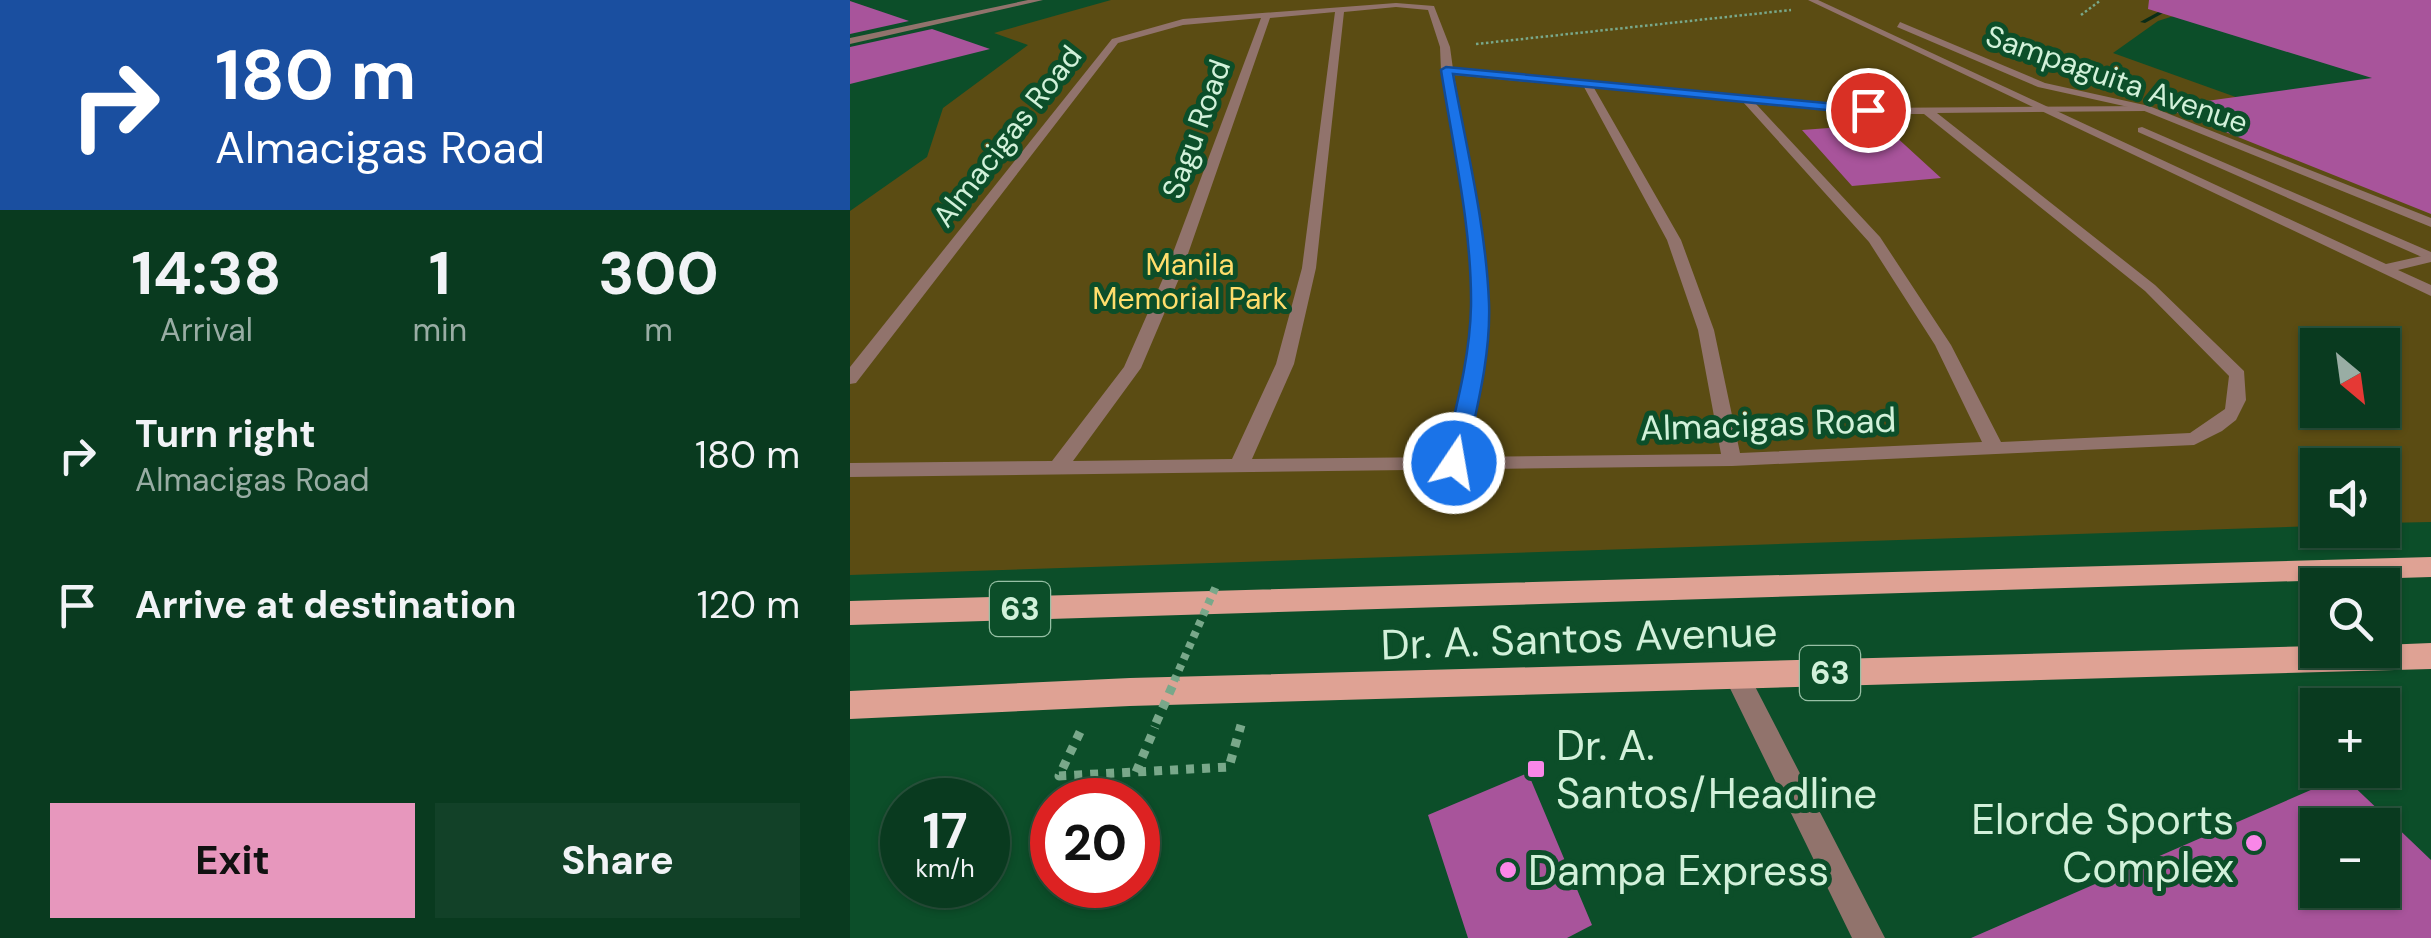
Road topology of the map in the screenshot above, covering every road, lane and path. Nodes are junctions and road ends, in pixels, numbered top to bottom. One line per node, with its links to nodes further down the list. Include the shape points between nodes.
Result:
1 (1039, 0): 11 (street)
2 (1812, 0): 4 (street)
3 (2101, 0): 7 (path)
4 (1827, 6): 10 (street); 12 (path)
5 (1340, 9): 6 (street, Almacigas Road); 12 (street, Almacigas Road, via 1431,8); 28 (street, via 1309,268 1284,364)
6 (1267, 14): 24 (street, Almacigas Road, via 1183,22 1116,41); 29 (street, Sagu Road, via 1132,368)
7 (2081, 16)
8 (1888, 19): 9 (street, Sampaguita Avenue)
9 (1902, 26): 10 (street); 17 (street, Sampaguita Avenue, via 2042,85)
10 (1877, 28): 16 (street, Sampaguita Avenue)
11 (850, 41)
12 (1445, 48): 13 (street, Almacigas Road)
13 (1446, 70): 14 (street); 27 (street, Almacigas Road, via 1480,304 1476,363)
14 (1587, 84): 15 (street); 26 (street, via 1674,240 1706,330)
15 (1746, 99): 18 (street); 25 (street, via 1875,240 1943,345)
16 (2040, 108): 17 (street); 18 (street); 22 (street, Sampaguita Avenue)
17 (2144, 108): 20 (street, Sampaguita Avenue)
18 (1928, 112): 25 (street, Almacigas Road, via 2150,288 2238,375 2240,401 2226,421 2194,439)
19 (2142, 130): 21 (street)
20 (2431, 224)
21 (2431, 257): 22 (street)
22 (2384, 269): 23 (street, Sampaguita Avenue)
23 (2431, 291)
24 (850, 379)
25 (1995, 448): 26 (street, Almacigas Road)
26 (1732, 460): 27 (street, Almacigas Road)
27 (1454, 463): 28 (street, Almacigas Road)
28 (1239, 466): 29 (street, Almacigas Road)
29 (1057, 469): 30 (street, Almacigas Road)
30 (850, 470)
31 (2431, 567): 33 (main road, Dr. A. Santos Avenue / 63)
32 (1217, 584): 38 (path, bridge)
33 (855, 619)
34 (2431, 656): 35 (main road, Dr. A. Santos Avenue / 63)
35 (1737, 676): 36 (main road, Dr. A. Santos Avenue / 63); 40 (street)
36 (850, 705)
37 (1229, 767): 38 (path)
38 (1136, 772): 39 (path)
39 (1059, 776)
40 (1869, 938)

